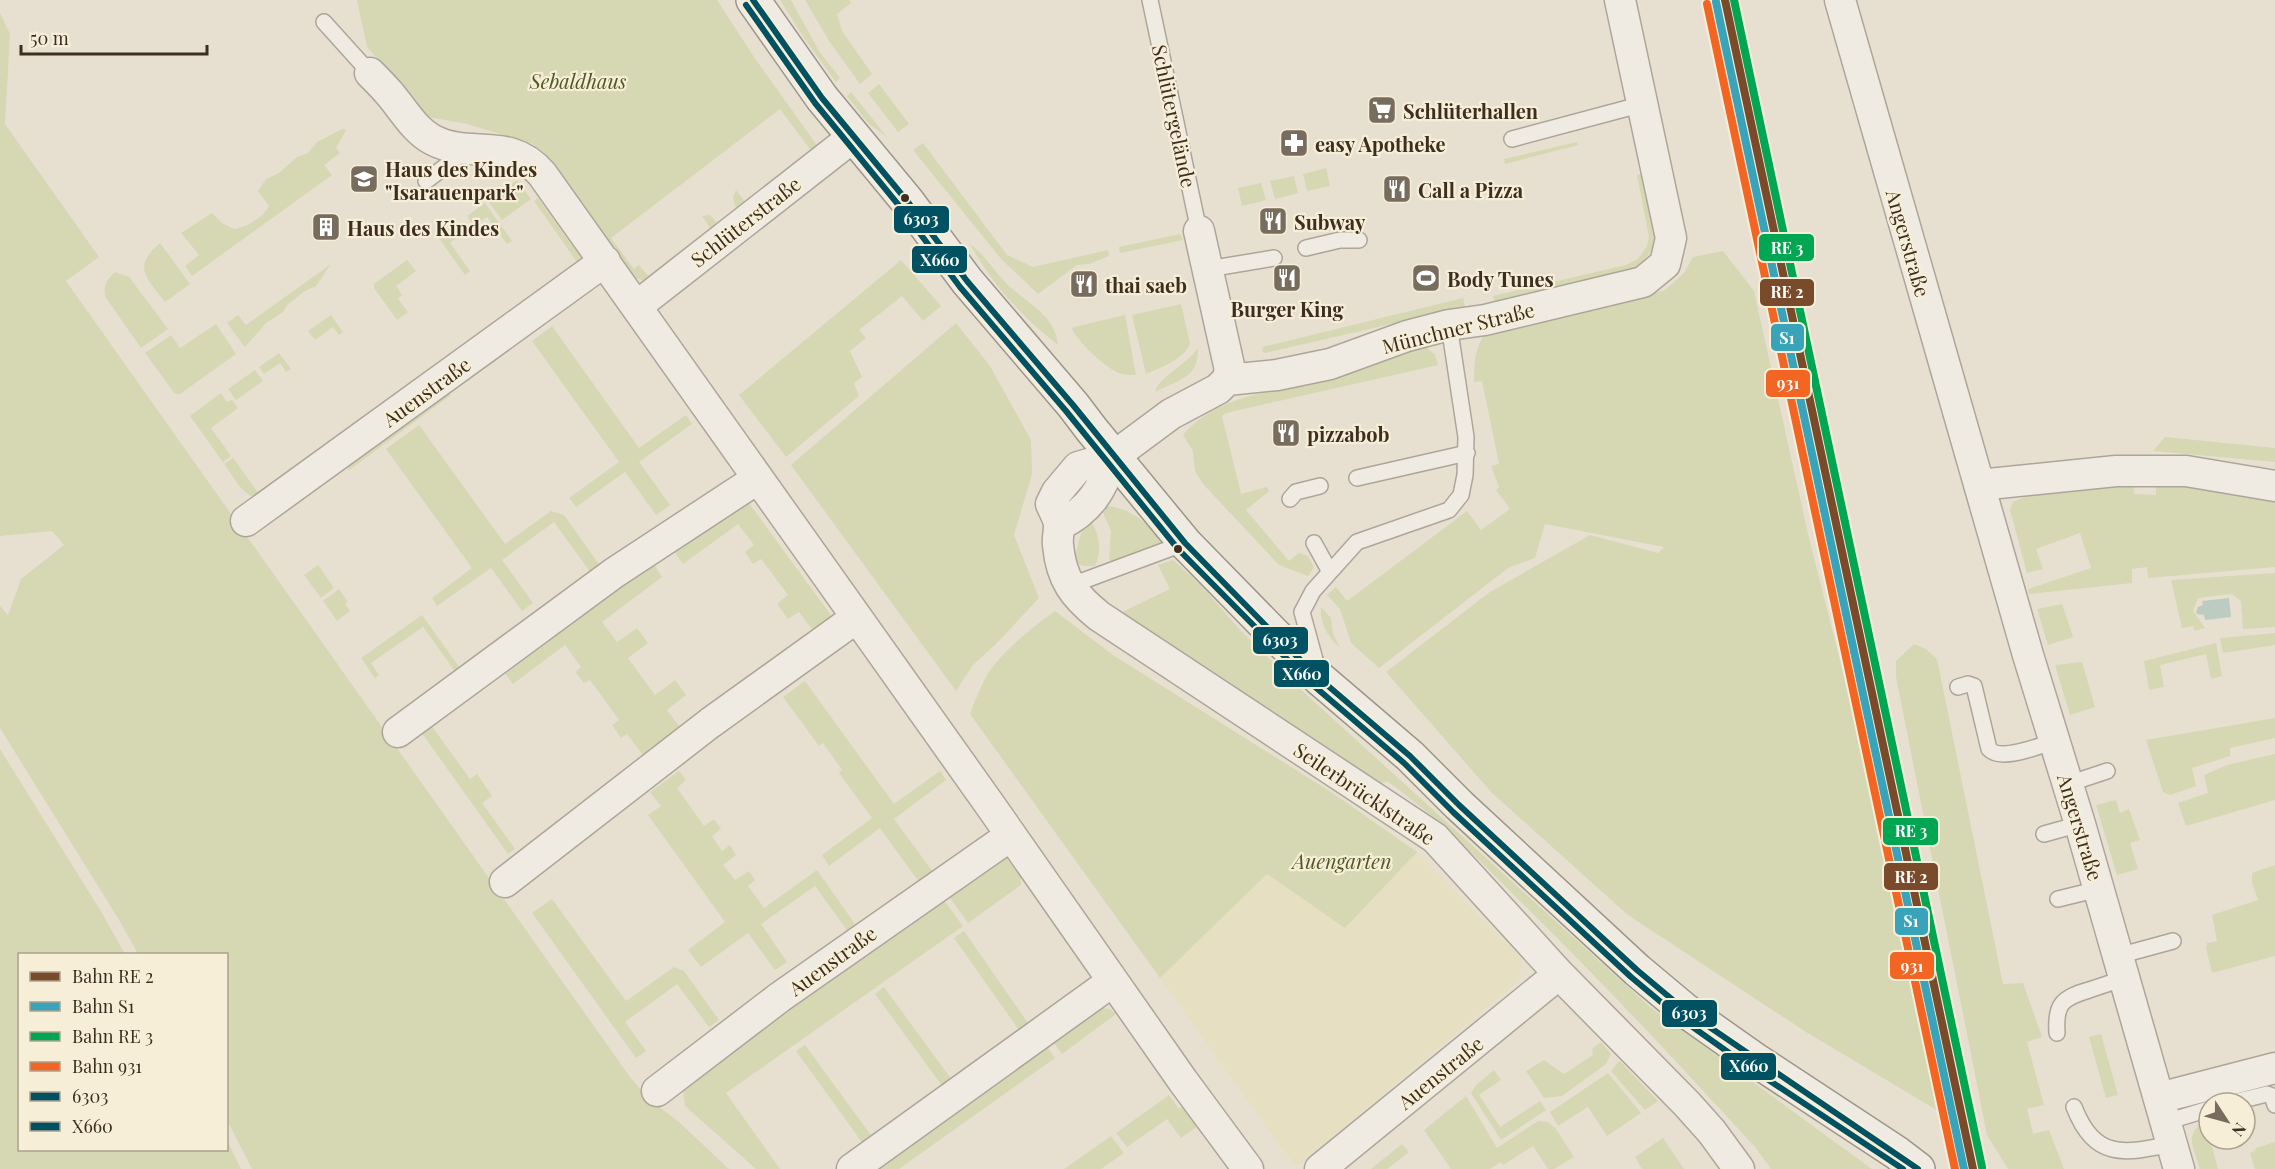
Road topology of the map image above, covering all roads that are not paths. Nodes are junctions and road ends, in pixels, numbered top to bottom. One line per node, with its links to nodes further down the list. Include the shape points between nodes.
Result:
1 (753, 0): 8 (main road)
2 (1150, 0): 12 (lane, Schlütergelände)
3 (1620, 0): 7 (street, Münchner Straße)
4 (1840, 0): 25 (street, Angerstraße)
5 (324, 22): 6 (lane)
6 (369, 73): 10 (street, via 422,134 452,147)
7 (1642, 104): 9 (lane); 19 (street, Münchner Straße, via 1671,238 1665,264 1643,282)
8 (853, 137): 18 (street, Schlüterstraße); 22 (main road)
9 (1512, 139)
10 (470, 148): 11 (lane); 16 (street, via 502,150 534,165)
11 (426, 181)
12 (1199, 231): 17 (street)
13 (1359, 240): 14 (lane)
14 (1306, 248)
15 (1274, 258): 17 (lane)
16 (605, 261): 18 (street); 29 (street, Auenstraße)
17 (1208, 269): 20 (street, via 1230,370)
18 (637, 306): 23 (street)
19 (1449, 325): 20 (street, Münchner Straße, via 1330,364); 21 (lane)
20 (1227, 380): 22 (street, Münchner Straße, via 1171,414)
21 (1467, 453): 24 (lane); 32 (lane, via 1461,495 1449,510 1357,542)
22 (1113, 457): 30 (main road); 33 (street, Seilerbrücklstraße, via 1096,496 1059,525 1060,562)
23 (757, 478): 34 (street); 37 (street, via 614,573)
24 (1357, 478)
25 (1979, 485): 27 (street, via 2116,471 2186,471); 38 (street, Angerstraße)
26 (1320, 486): 28 (lane, via 1296,492)
27 (2275, 486)
28 (1290, 499)
29 (246, 521)
30 (1185, 543): 33 (lane); 35 (main road)
31 (1314, 543): 32 (lane)
32 (1330, 572): 35 (lane, via 1313,591 1302,612)
33 (1069, 586): 49 (street, Seilerbrücklstraße, via 1099,616 1435,838)
34 (856, 618): 43 (street); 44 (street, via 710,723)
35 (1320, 679): 63 (main road, via 1410,756 1637,970 1707,1027)
36 (1958, 687): 38 (lane, via 1974,686 1989,749 1995,754 2005,755)
37 (398, 732)
38 (2055, 741): 40 (street, Angerstraße)
39 (2107, 771): 40 (lane)
40 (2068, 784): 41 (street, Angerstraße)
41 (2080, 825): 42 (lane); 45 (street, Angerstraße)
42 (2044, 834)
43 (1010, 836): 50 (street); 53 (street, Auenstraße, via 780,997)
44 (505, 882)
45 (2099, 888): 46 (lane); 48 (street, Angerstraße)
46 (2058, 899)
47 (2173, 941): 48 (lane)
48 (2121, 967): 51 (lane, via 2062,1002 2056,1020); 58 (street, Angerstraße)
49 (1559, 974): 61 (street, Auenstraße); 62 (street, Seilerbrücklstraße, via 1687,1104)
50 (1113, 981): 59 (street); 60 (street)
51 (2057, 1033)
52 (2275, 1068): 58 (street)
53 (657, 1091)
54 (2257, 1096): 55 (lane, via 2272,1096)
55 (2275, 1105)
56 (2074, 1107): 58 (lane, via 2090,1137 2108,1149 2133,1151)
57 (2197, 1116): 58 (lane)
58 (2169, 1133)
59 (852, 1169)
60 (1248, 1169)
61 (1320, 1169)
62 (1739, 1169)
63 (1918, 1169)

